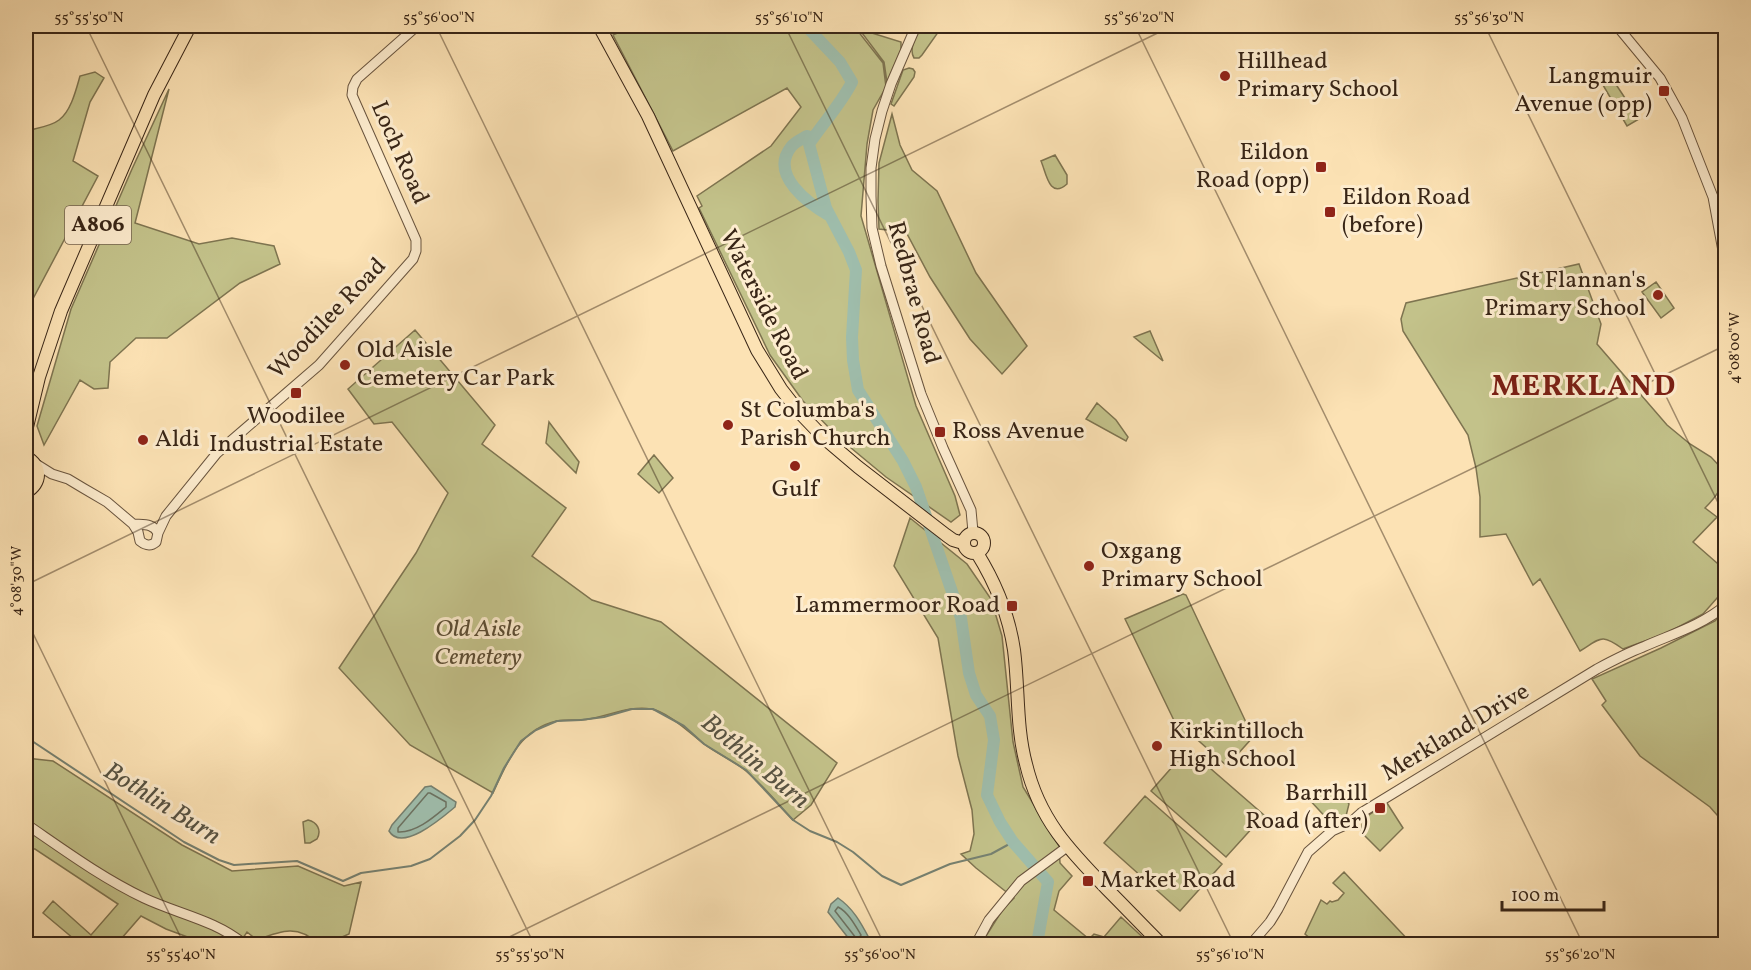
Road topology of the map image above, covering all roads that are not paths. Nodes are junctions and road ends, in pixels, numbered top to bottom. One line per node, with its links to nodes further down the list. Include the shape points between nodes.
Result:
1 (190, 26): 8 (main road, A806, via 154,95 61,312)
2 (417, 26): 6 (street, Loch Road, via 357,79 352,95 416,240)
3 (599, 26): 17 (main road, Waterside Road, via 648,116 776,381 825,439 946,535)
4 (916, 26): 15 (street, Redbrae Road, via 891,84 875,139 870,196 872,228 921,393 971,510)
5 (1617, 26): 7 (street, via 1660,78 1682,118 1713,197)
6 (416, 251): 13 (street, Woodilee Road, via 319,365 217,453)
7 (1725, 267)
8 (26, 431)
9 (29, 457): 10 (street); 11 (main road, via 39,472)
10 (52, 474): 11 (street); 14 (street, via 107,502)
11 (37, 482): 12 (main road)
12 (26, 492)
13 (166, 516): 14 (street, Woodilee Road); 16 (street, Woodilee Road)
14 (142, 526): 16 (street, via 156,528); 16 (street, via 140,541 144,545 156,542)
15 (973, 532): 17 (main road); 18 (main road, via 984,542)
16 (158, 533)
17 (963, 543): 18 (main road, via 968,551)
18 (977, 553): 21 (main road, via 1002,603 1010,629 1026,765 1042,808)
19 (1725, 605): 25 (street, Merkland Drive, via 1694,626 1597,669 1332,831 1308,852 1278,909)
20 (26, 824): 22 (street, via 112,881 146,899 215,925)
21 (1067, 847): 23 (street, via 1021,881 989,920); 24 (main road)
22 (244, 945)
23 (976, 945)
24 (1161, 945)
25 (1251, 945)

